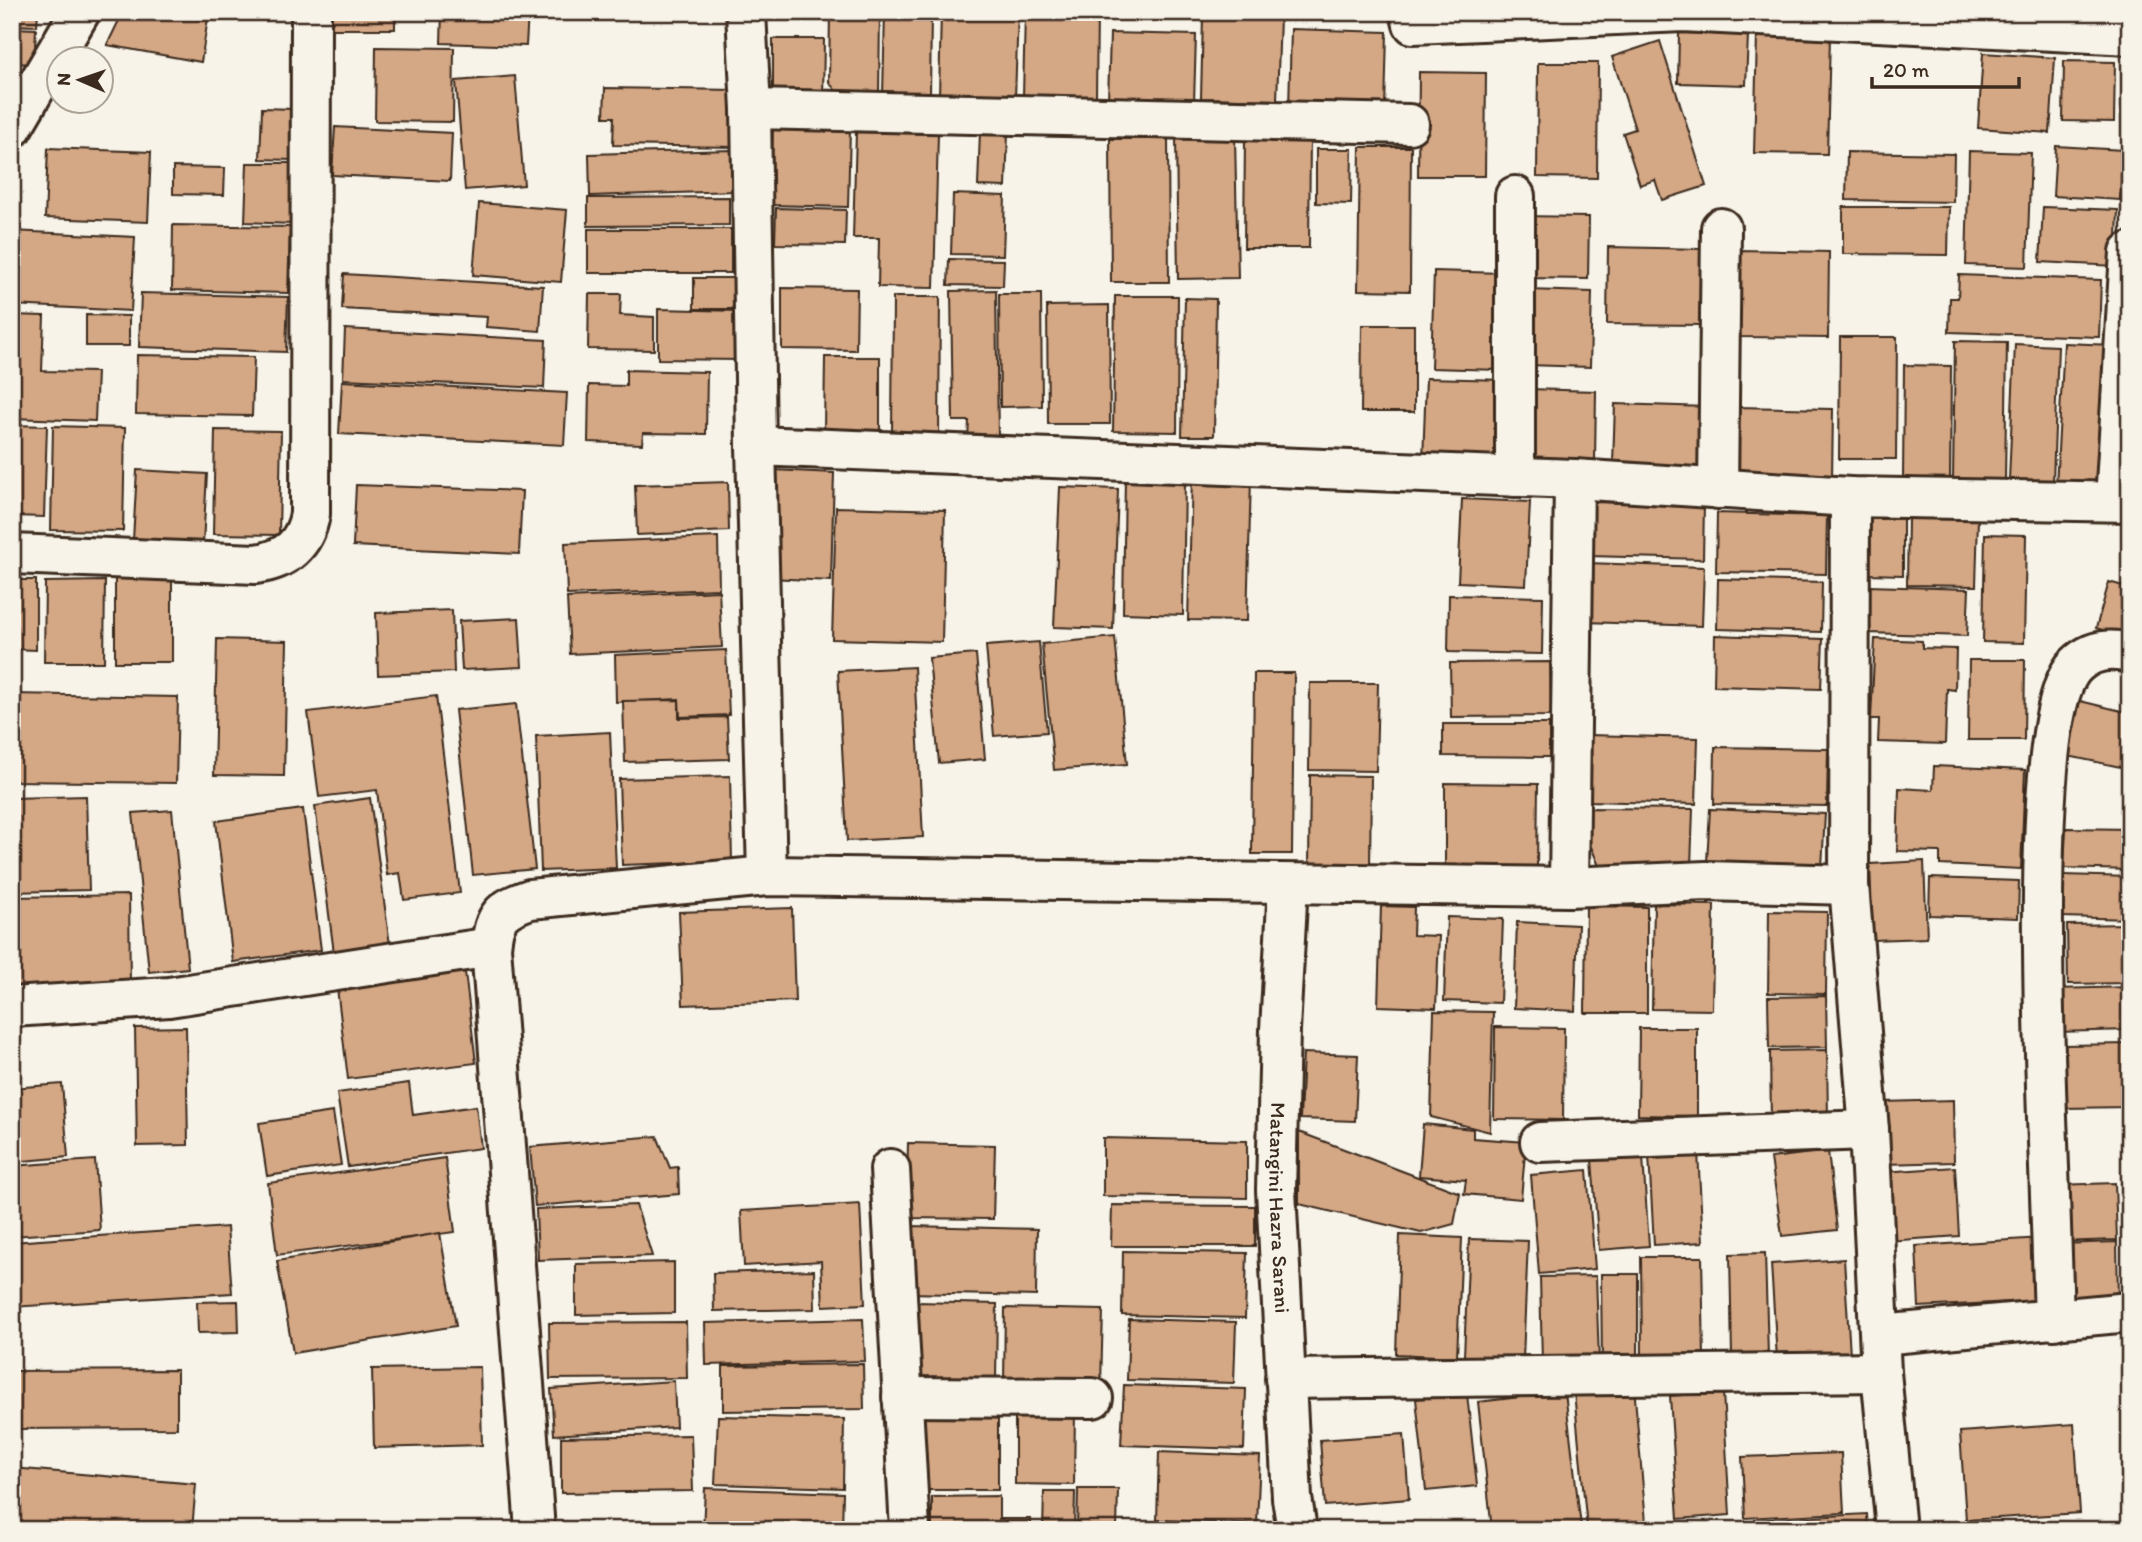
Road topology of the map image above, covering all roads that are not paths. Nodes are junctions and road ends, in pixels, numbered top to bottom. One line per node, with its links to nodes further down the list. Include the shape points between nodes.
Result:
1 (80, 12): 9 (street)
2 (311, 12): 19 (street, via 310,514 302,539 282,558 256,564)
3 (746, 12): 7 (street)
4 (1410, 12): 5 (street, via 1413,24 1683,12)
5 (1931, 19): 6 (street)
6 (2130, 35)
7 (751, 110): 8 (street); 13 (street)
8 (1409, 124)
9 (12, 128)
10 (1516, 196): 14 (street)
11 (1721, 228): 16 (street)
12 (2130, 252): 18 (street)
13 (756, 446): 14 (street); 21 (street)
14 (1515, 477): 15 (street)
15 (1574, 479): 16 (street); 24 (street)
16 (1718, 489): 17 (street)
17 (1850, 498): 18 (street); 23 (street)
18 (2123, 502)
19 (12, 554)
20 (2130, 653): 31 (street, via 2115,649 2096,652 2075,666 2064,686 2052,737 2042,921)
21 (767, 876): 22 (street); 25 (street, via 530,898 501,912)
22 (1288, 884): 24 (street); 34 (street, Matangini Hazra Sarani, via 1276,1190)
23 (1849, 885): 24 (street, via 1706,881); 27 (street)
24 (1569, 887)
25 (491, 947): 26 (street, via 169,997); 37 (street)
26 (12, 1007)
27 (1869, 1130): 28 (street); 32 (street)
28 (1540, 1142)
29 (890, 1169): 35 (street)
30 (2130, 1312): 31 (street)
31 (2054, 1320): 32 (street)
32 (1880, 1335): 33 (street)
33 (1881, 1372): 34 (street); 40 (street)
34 (1285, 1379): 39 (street, Matangini Hazra Sarani)
35 (902, 1396): 36 (street); 38 (street)
36 (1093, 1398)
37 (535, 1530)
38 (910, 1530)
39 (1297, 1530)
40 (1896, 1530)

